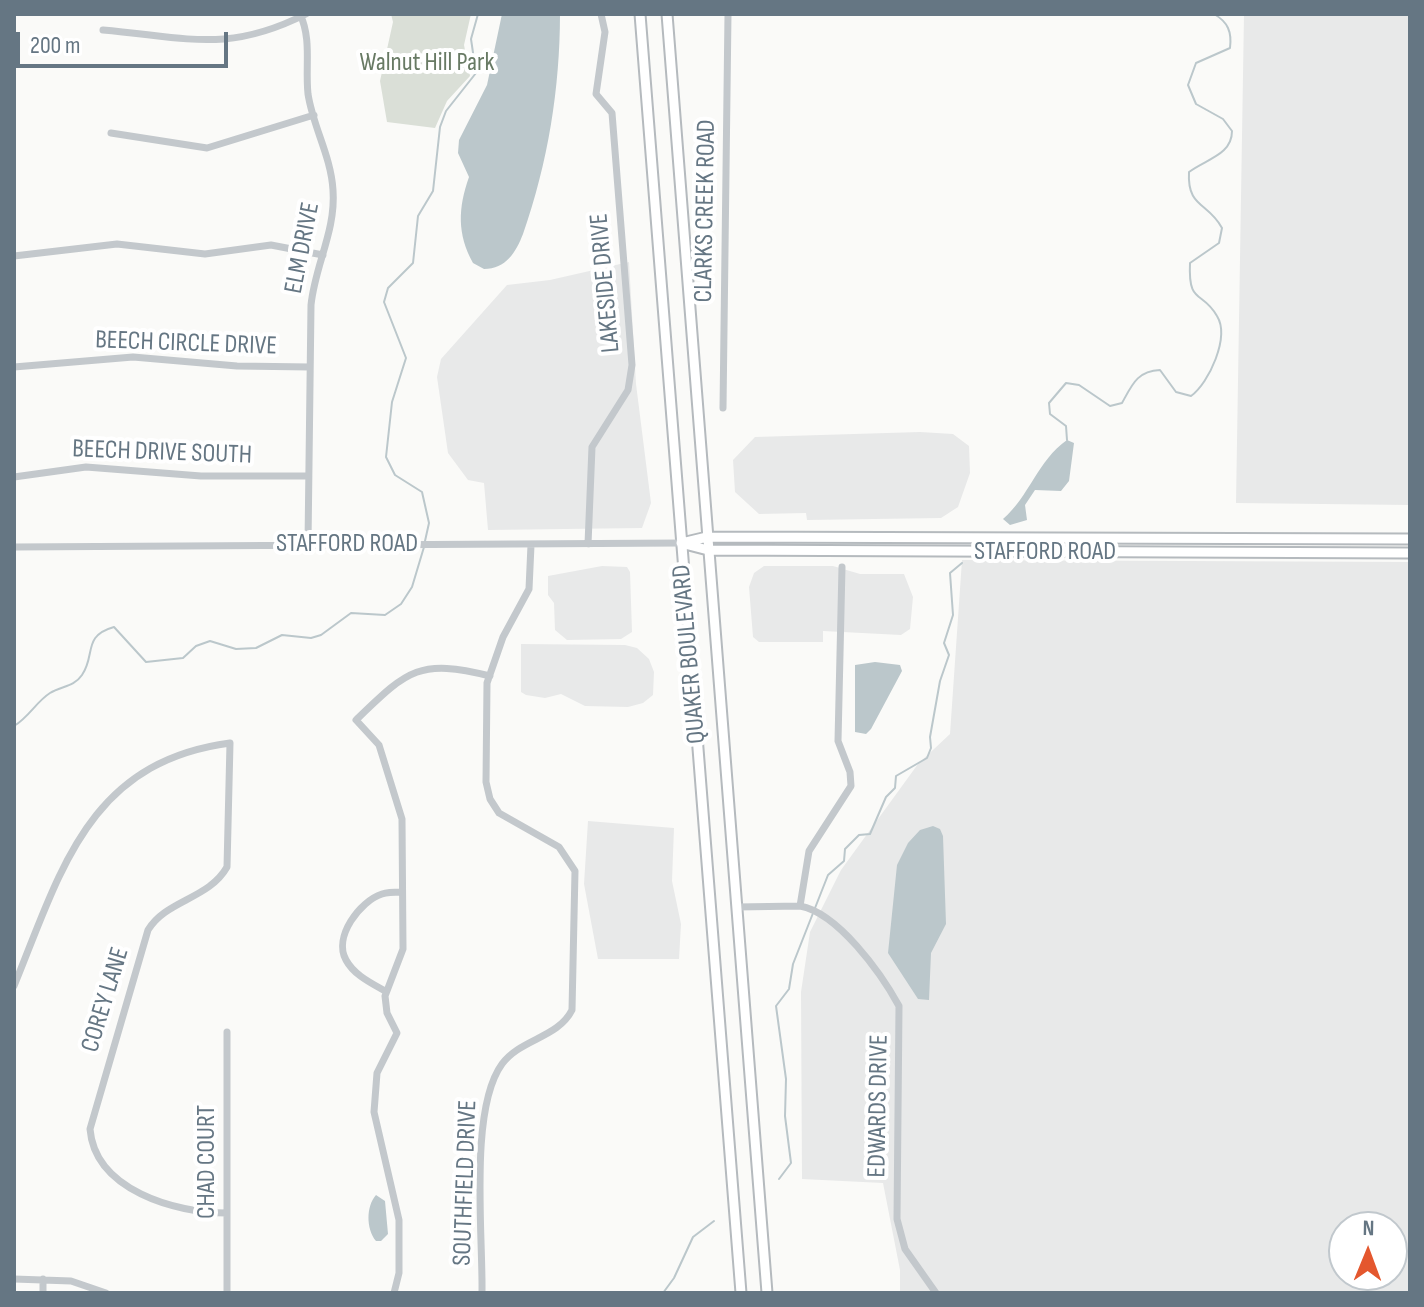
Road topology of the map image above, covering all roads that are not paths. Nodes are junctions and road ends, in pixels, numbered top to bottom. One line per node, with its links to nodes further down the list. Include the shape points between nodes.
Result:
1 (601, 14): 20 (street, LAKESIDE DRIVE, via 605,32 596,94 612,113 632,365 628,390 592,447)
2 (640, 14): 19 (main road, QUAKER BOULEVARD)
3 (667, 14): 16 (main road, QUAKER BOULEVARD)
4 (728, 14): 13 (street, CLARKS CREEK ROAD)
5 (302, 15): 6 (street, via 267,32 219,41); 7 (street, ELM DRIVE)
6 (103, 30)
7 (314, 115): 8 (street, via 207,148); 9 (street, ELM DRIVE, via 333,191 332,229)
8 (111, 133)
9 (323, 255): 10 (street, via 271,245 205,254 117,244); 12 (street, ELM DRIVE, via 313,287)
10 (14, 256)
11 (14, 367): 12 (street, BEECH CIRCLE DRIVE, via 133,357)
12 (310, 367): 14 (street, ELM DRIVE)
13 (723, 408)
14 (308, 476): 15 (street, BEECH DRIVE SOUTH, via 201,476 86,467); 18 (street, ELM DRIVE)
15 (14, 477)
16 (707, 537): 17 (main road, STAFFORD ROAD); 19 (main road, STAFFORD ROAD); 23 (main road, QUAKER BOULEVARD)
17 (1410, 539)
18 (308, 543): 21 (street, STAFFORD ROAD); 22 (street, STAFFORD ROAD)
19 (681, 543): 20 (street, STAFFORD ROAD); 23 (main road, STAFFORD ROAD); 41 (main road, QUAKER BOULEVARD)
20 (588, 544): 21 (street, STAFFORD ROAD)
21 (531, 545): 26 (street, SOUTHFIELD DRIVE, via 529,589 503,637)
22 (14, 547)
23 (708, 550): 24 (main road, STAFFORD ROAD); 29 (main road, QUAKER BOULEVARD)
24 (1410, 553)
25 (842, 567): 28 (street, via 838,741 851,786 809,851)
26 (490, 676): 27 (street, via 444,667 417,671 356,720 379,745 398,799); 40 (street, SOUTHFIELD DRIVE, via 487,792 505,818 549,840 570,861 576,879 575,957 572,1010 564,1025 505,1060 484,1103)
27 (401, 892): 31 (street, via 403,949); 31 (street, via 382,894 368,903 342,944 344,958 355,972)
28 (803, 906): 29 (street, EDWARDS DRIVE); 43 (street, EDWARDS DRIVE, via 827,916 886,982 899,1006 897,1219 905,1249)
29 (737, 907): 42 (main road, QUAKER BOULEVARD)
30 (14, 986): 33 (street, COREY LANE, via 70,851 92,816 154,765 182,752 230,743 227,867 217,881 164,912 148,930 90,1129 95,1157 119,1181 178,1209)
31 (385, 991): 39 (street, via 387,1013 397,1033 377,1073 374,1112 399,1220)
32 (227, 1032): 33 (street, CHAD COURT)
33 (227, 1213): 38 (street, CHAD COURT)
34 (14, 1279): 35 (street)
35 (43, 1279): 36 (street); 37 (street, via 71,1281)
36 (43, 1293)
37 (106, 1293)
38 (227, 1293)
39 (394, 1293)
40 (482, 1293)
41 (741, 1293)
42 (767, 1293)
43 (936, 1293)

